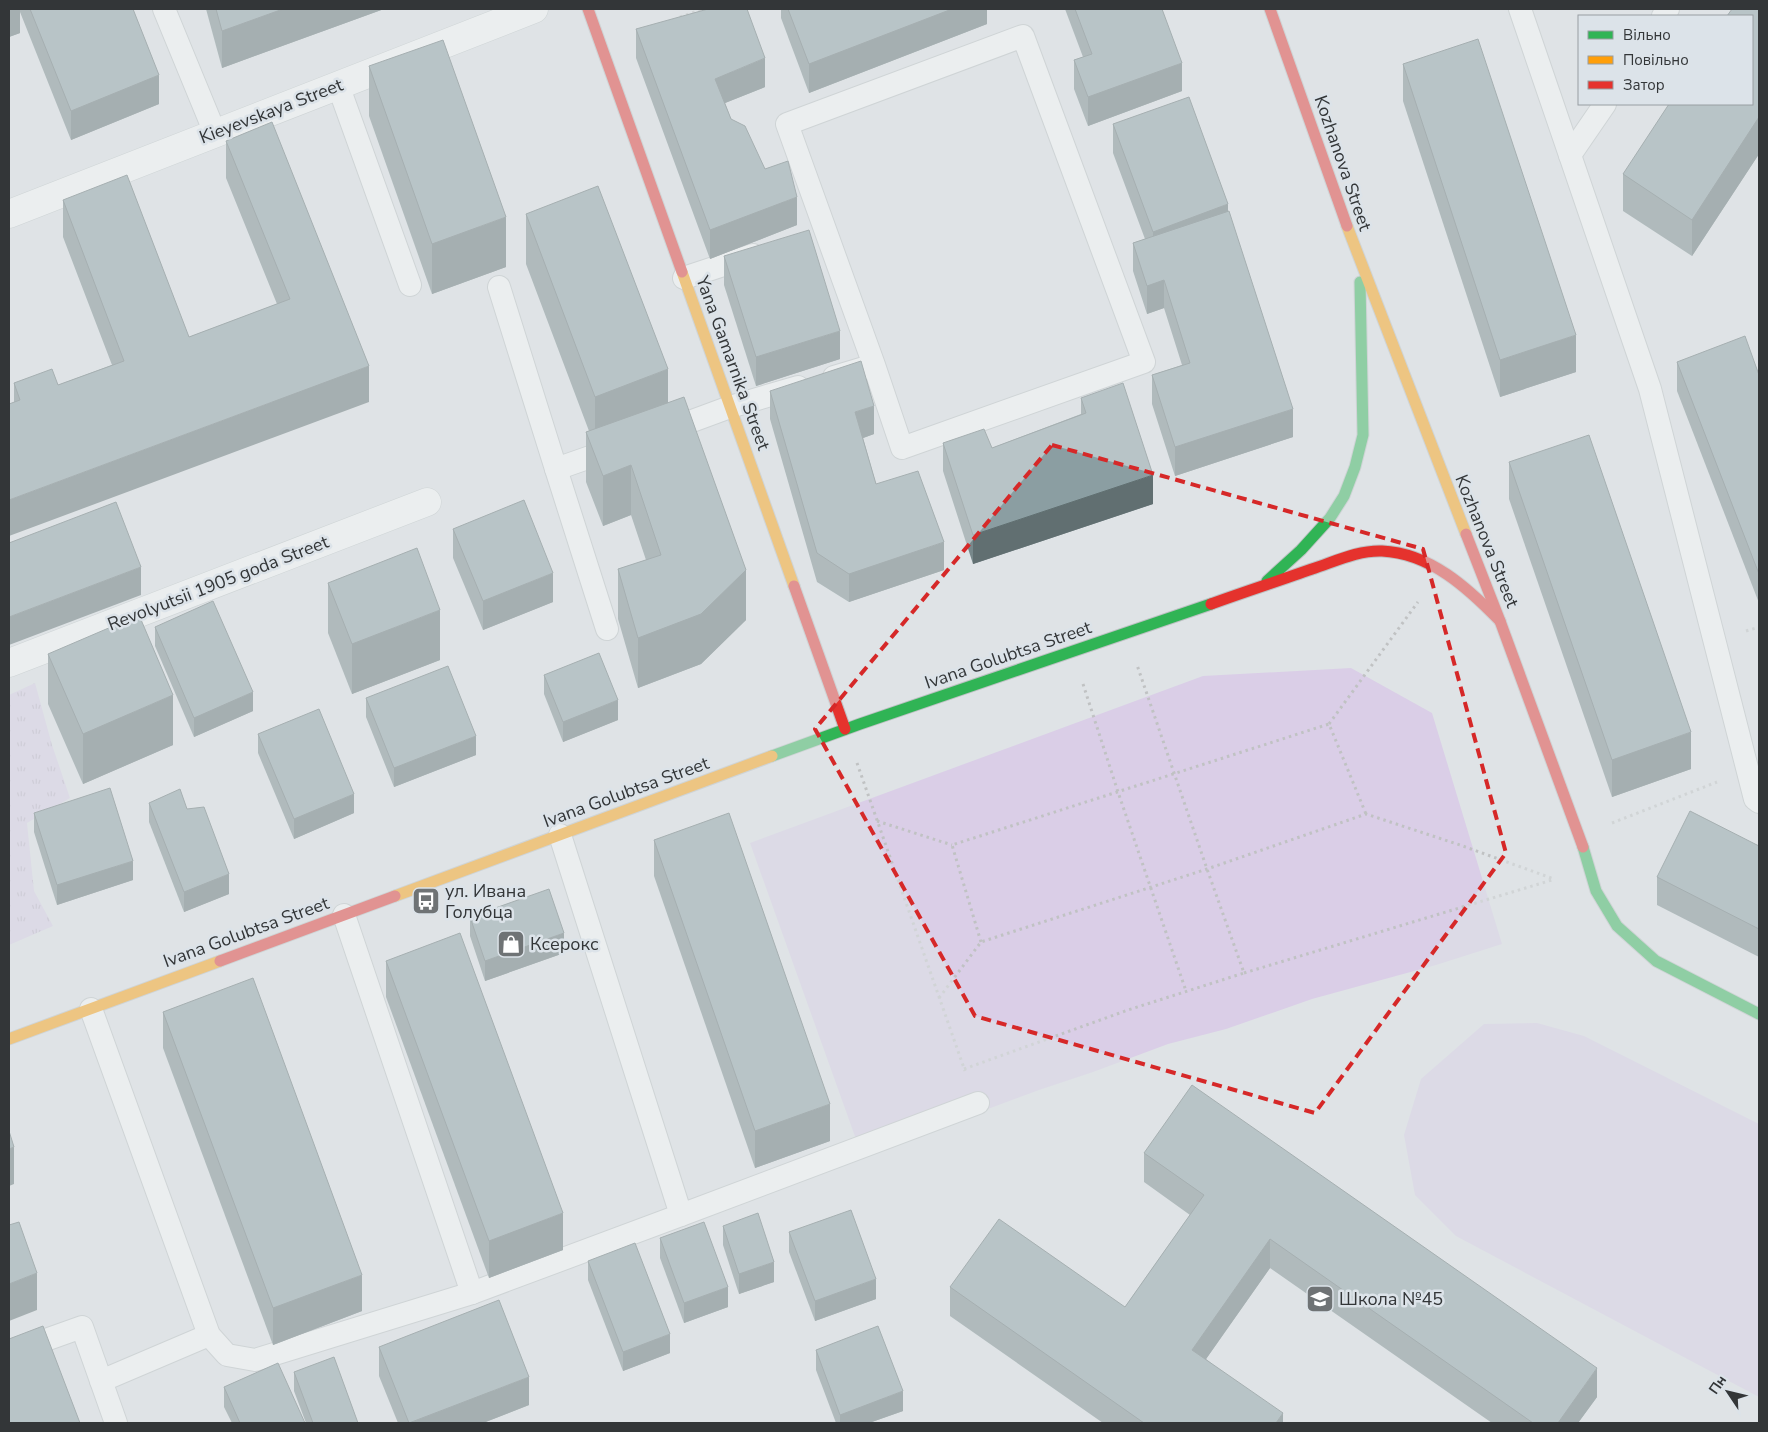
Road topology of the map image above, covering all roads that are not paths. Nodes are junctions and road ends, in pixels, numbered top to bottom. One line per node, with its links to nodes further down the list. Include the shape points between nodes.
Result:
1 (164, 9): 8 (lane)
2 (534, 9): 6 (street, Kieyevskaya Street)
3 (588, 9): 13 (street, Yana Gamarnika Street)
4 (1270, 9): 12 (street, Kozhanova Street)
5 (1520, 9): 9 (lane)
6 (338, 85): 8 (street, Kieyevskaya Street); 14 (lane)
7 (1604, 105): 9 (lane)
8 (215, 133): 10 (street, Kieyevskaya Street)
9 (1570, 155): 25 (lane, via 1650,389 1755,800)
10 (9, 214)
11 (770, 249): 13 (lane)
12 (1360, 263): 20 (street, via 1363,436 1355,467 1344,496 1330,518); 21 (street, Kozhanova Street)
13 (684, 278): 17 (street, Yana Gamarnika Street)
14 (410, 285)
15 (499, 287): 18 (lane)
16 (874, 365): 16 (lane, via 902,448 1144,362 1022,36 787,124 816,233); 17 (lane)
17 (730, 407): 18 (lane); 24 (street, Yana Gamarnika Street)
18 (556, 469): 22 (lane)
19 (427, 502): 23 (street, Revolyutsii 1905 goda Street)
20 (1260, 588): 21 (street, Ivana Golubtsa Street, via 1350,556 1382,550 1432,565 1464,586); 24 (street, Ivana Golubtsa Street)
21 (1500, 621): 29 (street, Kozhanova Street, via 1596,891 1617,926 1656,961)
22 (607, 629)
23 (9, 664)
24 (846, 729): 26 (street, Ivana Golubtsa Street)
25 (1759, 802)
26 (560, 835): 27 (street, Ivana Golubtsa Street); 32 (lane)
27 (344, 915): 28 (street, Ivana Golubtsa Street); 33 (lane)
28 (91, 1009): 30 (street, Ivana Golubtsa Street); 34 (lane)
29 (1759, 1014)
30 (9, 1039)
31 (978, 1103): 32 (lane)
32 (682, 1215): 33 (lane)
33 (472, 1293): 34 (lane, via 255,1360 227,1355)
34 (210, 1335): 36 (lane)
35 (9, 1353): 36 (lane, via 82,1327)
36 (101, 1381): 37 (lane)
37 (116, 1423)

